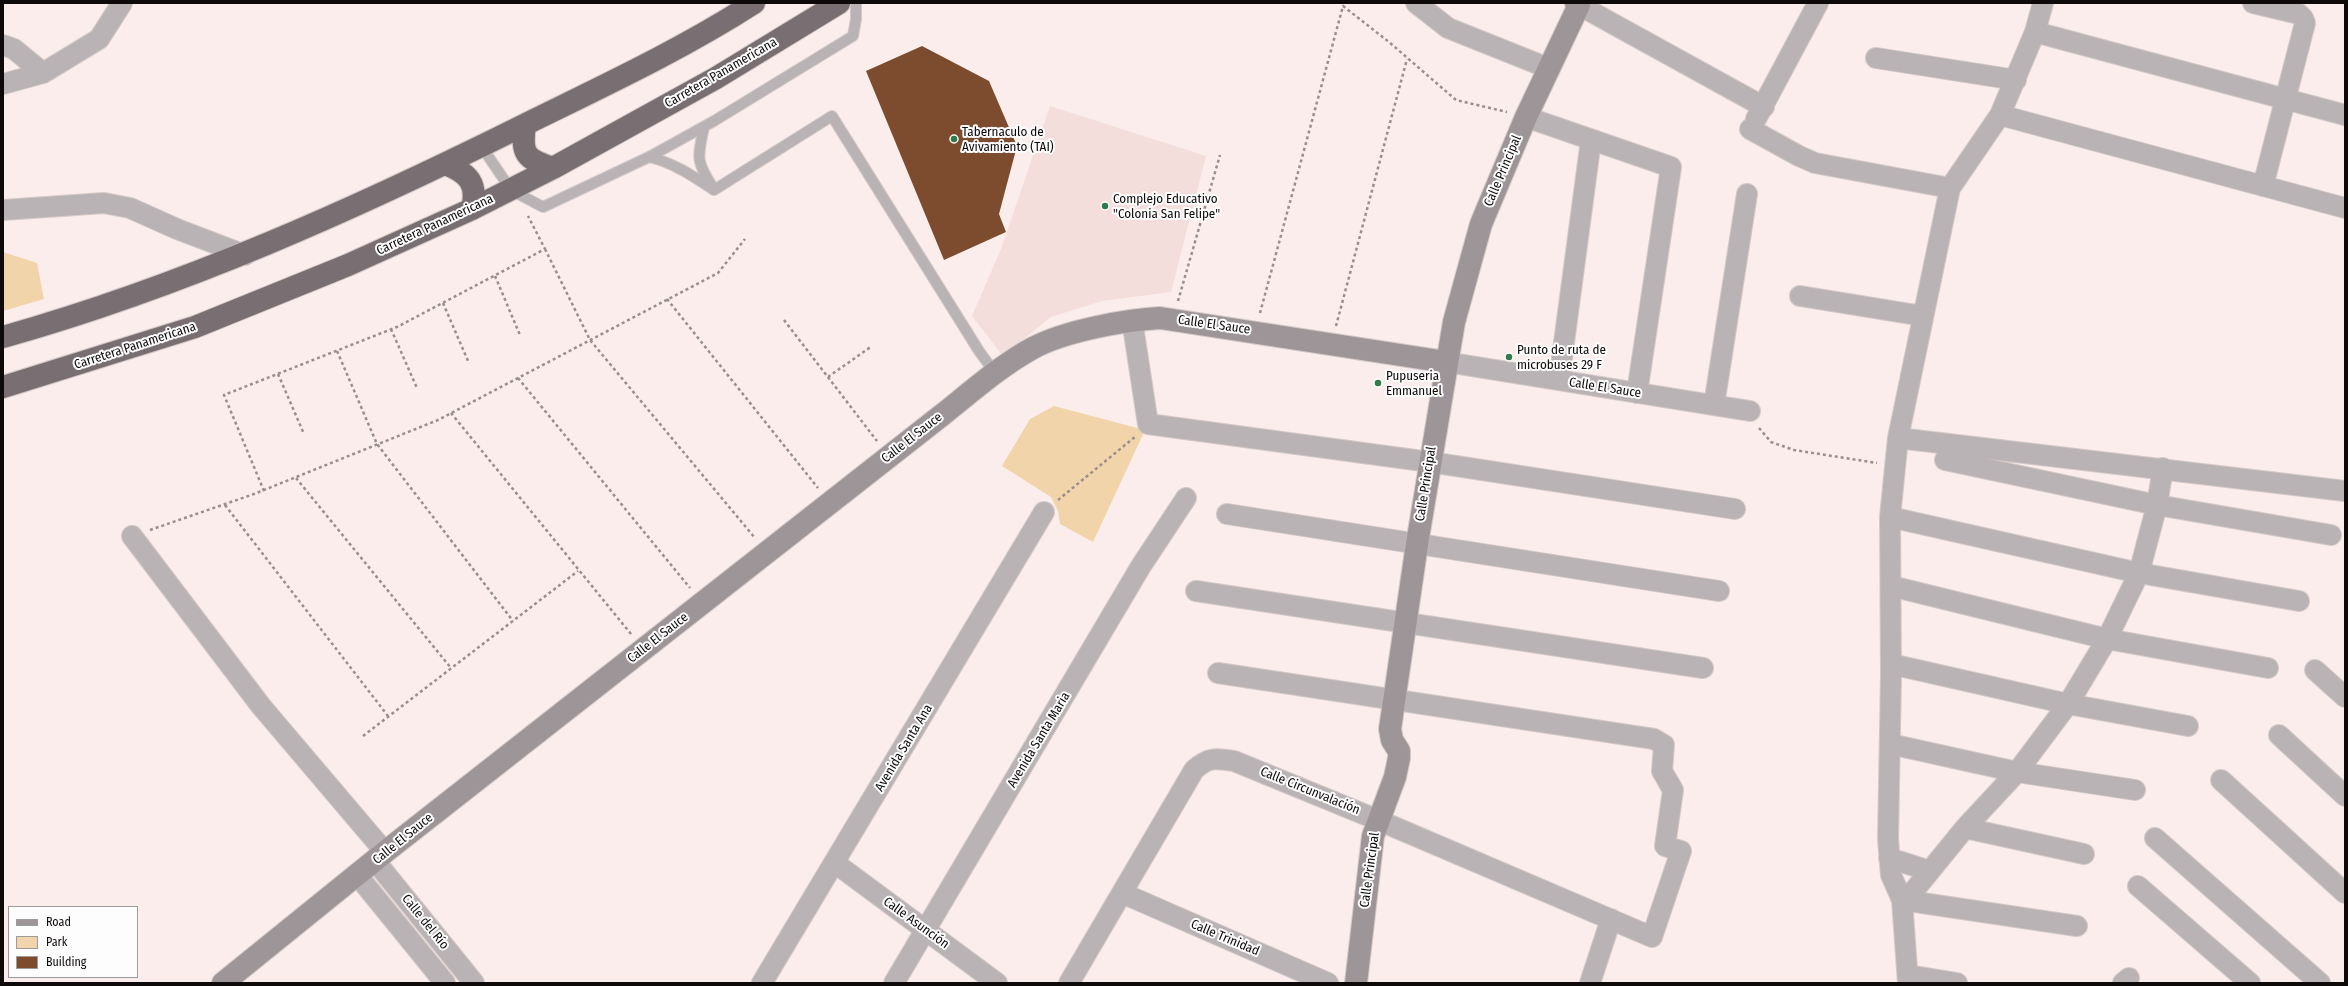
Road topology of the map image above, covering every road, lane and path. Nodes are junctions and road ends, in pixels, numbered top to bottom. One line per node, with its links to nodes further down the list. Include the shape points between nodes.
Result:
1 (754, 3): 23 (highway, via 716,28)
2 (840, 3): 30 (highway, Carretera Panamericana, via 716,78)
3 (856, 3): 24 (lane, via 853,36)
4 (1416, 3): 14 (street, via 1448,28)
5 (1818, 3): 19 (street)
6 (2043, 3): 10 (street)
7 (2253, 3): 18 (street, via 2299,14 2305,20)
8 (118, 4): 15 (street, via 99,39)
9 (1577, 4): 14 (street, Calle Principal); 19 (street)
10 (2035, 32): 16 (street); 18 (street)
11 (3, 45): 15 (street, via 14,49)
12 (1876, 58): 16 (street)
13 (1407, 59): 22 (path, via 1456,100); 52 (path, via 1343,6); 56 (path)
14 (1548, 68): 22 (street, Calle Principal)
15 (43, 73): 17 (street)
16 (2016, 80): 20 (street)
17 (3, 84)
18 (2286, 99): 21 (street); 31 (street)
19 (1764, 107): 32 (street, via 1747,134 1815,163)
20 (2000, 115): 31 (street); 32 (street)
21 (2345, 115)
22 (1526, 117): 25 (street); 60 (street, Calle Principal, via 1481,224 1454,322)
23 (525, 125): 26 (highway); 30 (highway, via 522,148 535,162)
24 (704, 127): 28 (lane); 34 (lane, via 699,155 700,167)
25 (1591, 140): 65 (street); 68 (street, via 1671,167)
26 (482, 147): 29 (highway); 33 (lane)
27 (1220, 155): 48 (path)
28 (650, 157): 33 (lane, via 543,207); 34 (lane, via 668,161)
29 (445, 164): 37 (highway, via 462,170 468,177 475,197); 42 (highway)
30 (553, 168): 33 (highway, Carretera Panamericana)
31 (2263, 186): 36 (street)
32 (1950, 188): 47 (street)
33 (511, 190): 37 (highway, Carretera Panamericana)
34 (714, 190): 61 (lane, via 832,116)
35 (1747, 194): 69 (street)
36 (2345, 208)
37 (472, 209): 66 (highway, Carretera Panamericana, via 348,265 195,327)
38 (3, 210): 42 (street, via 104,203 130,208)
39 (528, 216): 41 (path)
40 (745, 239): 45 (path, via 718,273)
41 (545, 249): 43 (path); 55 (path)
42 (245, 255): 54 (highway, via 77,316)
43 (495, 276): 46 (path); 53 (path)
44 (1800, 296): 47 (street)
45 (667, 300): 55 (path); 85 (path)
46 (443, 303): 51 (path); 59 (path)
47 (1923, 316): 74 (street)
48 (1173, 319): 50 (street, Calle El Sauce); 52 (street, Calle El Sauce)
49 (784, 320): 63 (path)
50 (1132, 320): 61 (street, Calle El Sauce, via 1074,334 1034,348); 72 (street)
51 (391, 329): 58 (path); 67 (path)
52 (1255, 331): 56 (street, Calle El Sauce)
53 (520, 335)
54 (3, 337)
55 (590, 340): 64 (path); 95 (path)
56 (1331, 344): 60 (street, Calle El Sauce)
57 (872, 346): 63 (path)
58 (337, 351): 62 (path); 75 (path)
59 (468, 361)
60 (1446, 362): 65 (street, Calle El Sauce); 78 (street, Calle Principal)
61 (995, 373): 76 (street, Calle El Sauce)
62 (278, 374): 73 (path); 82 (path, via 224,395)
63 (828, 377): 76 (path)
64 (518, 378): 71 (path); 102 (path)
65 (1559, 380): 68 (street, Calle El Sauce)
66 (3, 387)
67 (417, 388)
68 (1636, 393): 69 (street, Calle El Sauce)
69 (1714, 405): 70 (street, Calle El Sauce)
70 (1750, 411): 79 (path, via 1759,428 1771,442 1794,450)
71 (451, 413): 75 (path); 96 (path)
72 (1148, 424): 78 (street); 89 (path)
73 (304, 434)
74 (1898, 438): 79 (street); 80 (street)
75 (377, 444): 81 (path); 103 (path)
76 (889, 456): 85 (street, Calle El Sauce)
77 (1945, 460): 87 (street)
78 (1430, 462): 88 (street); 94 (street, Calle Principal)
79 (1896, 466): 91 (street)
80 (2163, 468): 83 (street); 87 (street)
81 (296, 478): 82 (path); 108 (path)
82 (264, 490): 86 (path)
83 (2345, 491)
84 (1186, 498): 140 (street, Avenida Santa Maria, via 1137,573)
85 (830, 503): 95 (street, Calle El Sauce)
86 (225, 505): 93 (path); 116 (path)
87 (2157, 505): 92 (street); 97 (street)
88 (1735, 509)
89 (1044, 512): 131 (street, Avenida Santa Ana)
90 (1227, 514): 94 (street)
91 (1890, 517): 97 (street); 98 (street)
92 (2331, 535)
93 (132, 536): 129 (street, Calle del Río, via 261,706)
94 (1417, 544): 99 (street); 104 (street, Calle Principal)
95 (766, 552): 102 (street, Calle El Sauce)
96 (578, 571): 103 (path); 106 (path)
97 (2139, 573): 101 (street); 105 (street)
98 (1891, 586): 105 (street); 107 (street)
99 (1719, 590)
100 (1196, 591): 104 (street)
101 (2299, 601)
102 (702, 603): 106 (street, Calle El Sauce)
103 (513, 621): 108 (path)
104 (1406, 622): 109 (street); 114 (street, Calle Principal)
105 (2107, 639): 110 (street); 115 (street)
106 (643, 649): 129 (street, Calle El Sauce)
107 (1892, 664): 115 (street); 120 (street)
108 (450, 668): 116 (path)
109 (1703, 668)
110 (2268, 668)
111 (2314, 670): 113 (street)
112 (1218, 673): 114 (street)
113 (2345, 697)
114 (1394, 700): 125 (street, Calle Principal, via 1389,734 1396,744 1399,758); 138 (street, Calle Circunvalación, via 1654,739 1664,745 1662,771 1673,790 1665,846 1681,851 1652,937)
115 (2068, 704): 117 (street); 121 (street)
116 (388, 716): 119 (path)
117 (2188, 726)
118 (2279, 735): 124 (street)
119 (363, 736)
120 (1890, 744): 121 (street); 130 (street)
121 (2017, 772): 123 (street); 126 (street)
122 (2221, 780): 136 (street)
123 (2135, 790)
124 (2345, 796)
125 (1378, 820): 135 (street, Calle Circunvalación, via 1234,761 1219,758 1204,761 1194,770); 138 (street, Calle Circunvalación); 150 (street, Calle Principal, via 1373,836)
126 (1965, 828): 128 (street); 132 (street)
127 (2155, 838): 154 (street)
128 (2084, 854)
129 (381, 857): 133 (street, Calle El Sauce); 144 (street, Calle del Río)
130 (1889, 858): 132 (street); 137 (street, via 1891,874)
131 (835, 863): 140 (street, Calle Asunción); 145 (street, Avenida Santa Ana)
132 (1930, 871): 137 (street, via 1912,893)
133 (358, 876): 142 (street, Calle El Sauce); 143 (street, Calle del Río)
134 (2138, 886): 153 (street)
135 (1122, 893): 148 (street, Calle Circunvalación); 149 (street, Calle Trinidad)
136 (2345, 893)
137 (1902, 900): 139 (street); 141 (street)
138 (1611, 919): 151 (street)
139 (2076, 926)
140 (926, 930): 146 (street, Avenida Santa Maria); 147 (street, Calle Asunción)
141 (1908, 979): 152 (street)
142 (223, 983)
143 (445, 983)
144 (474, 983)
145 (762, 983)
146 (894, 983)
147 (997, 983)
148 (1069, 983)
149 (1328, 983)
150 (1356, 983)
151 (1590, 983)
152 (1958, 983)
153 (2250, 983)
154 (2320, 983)

